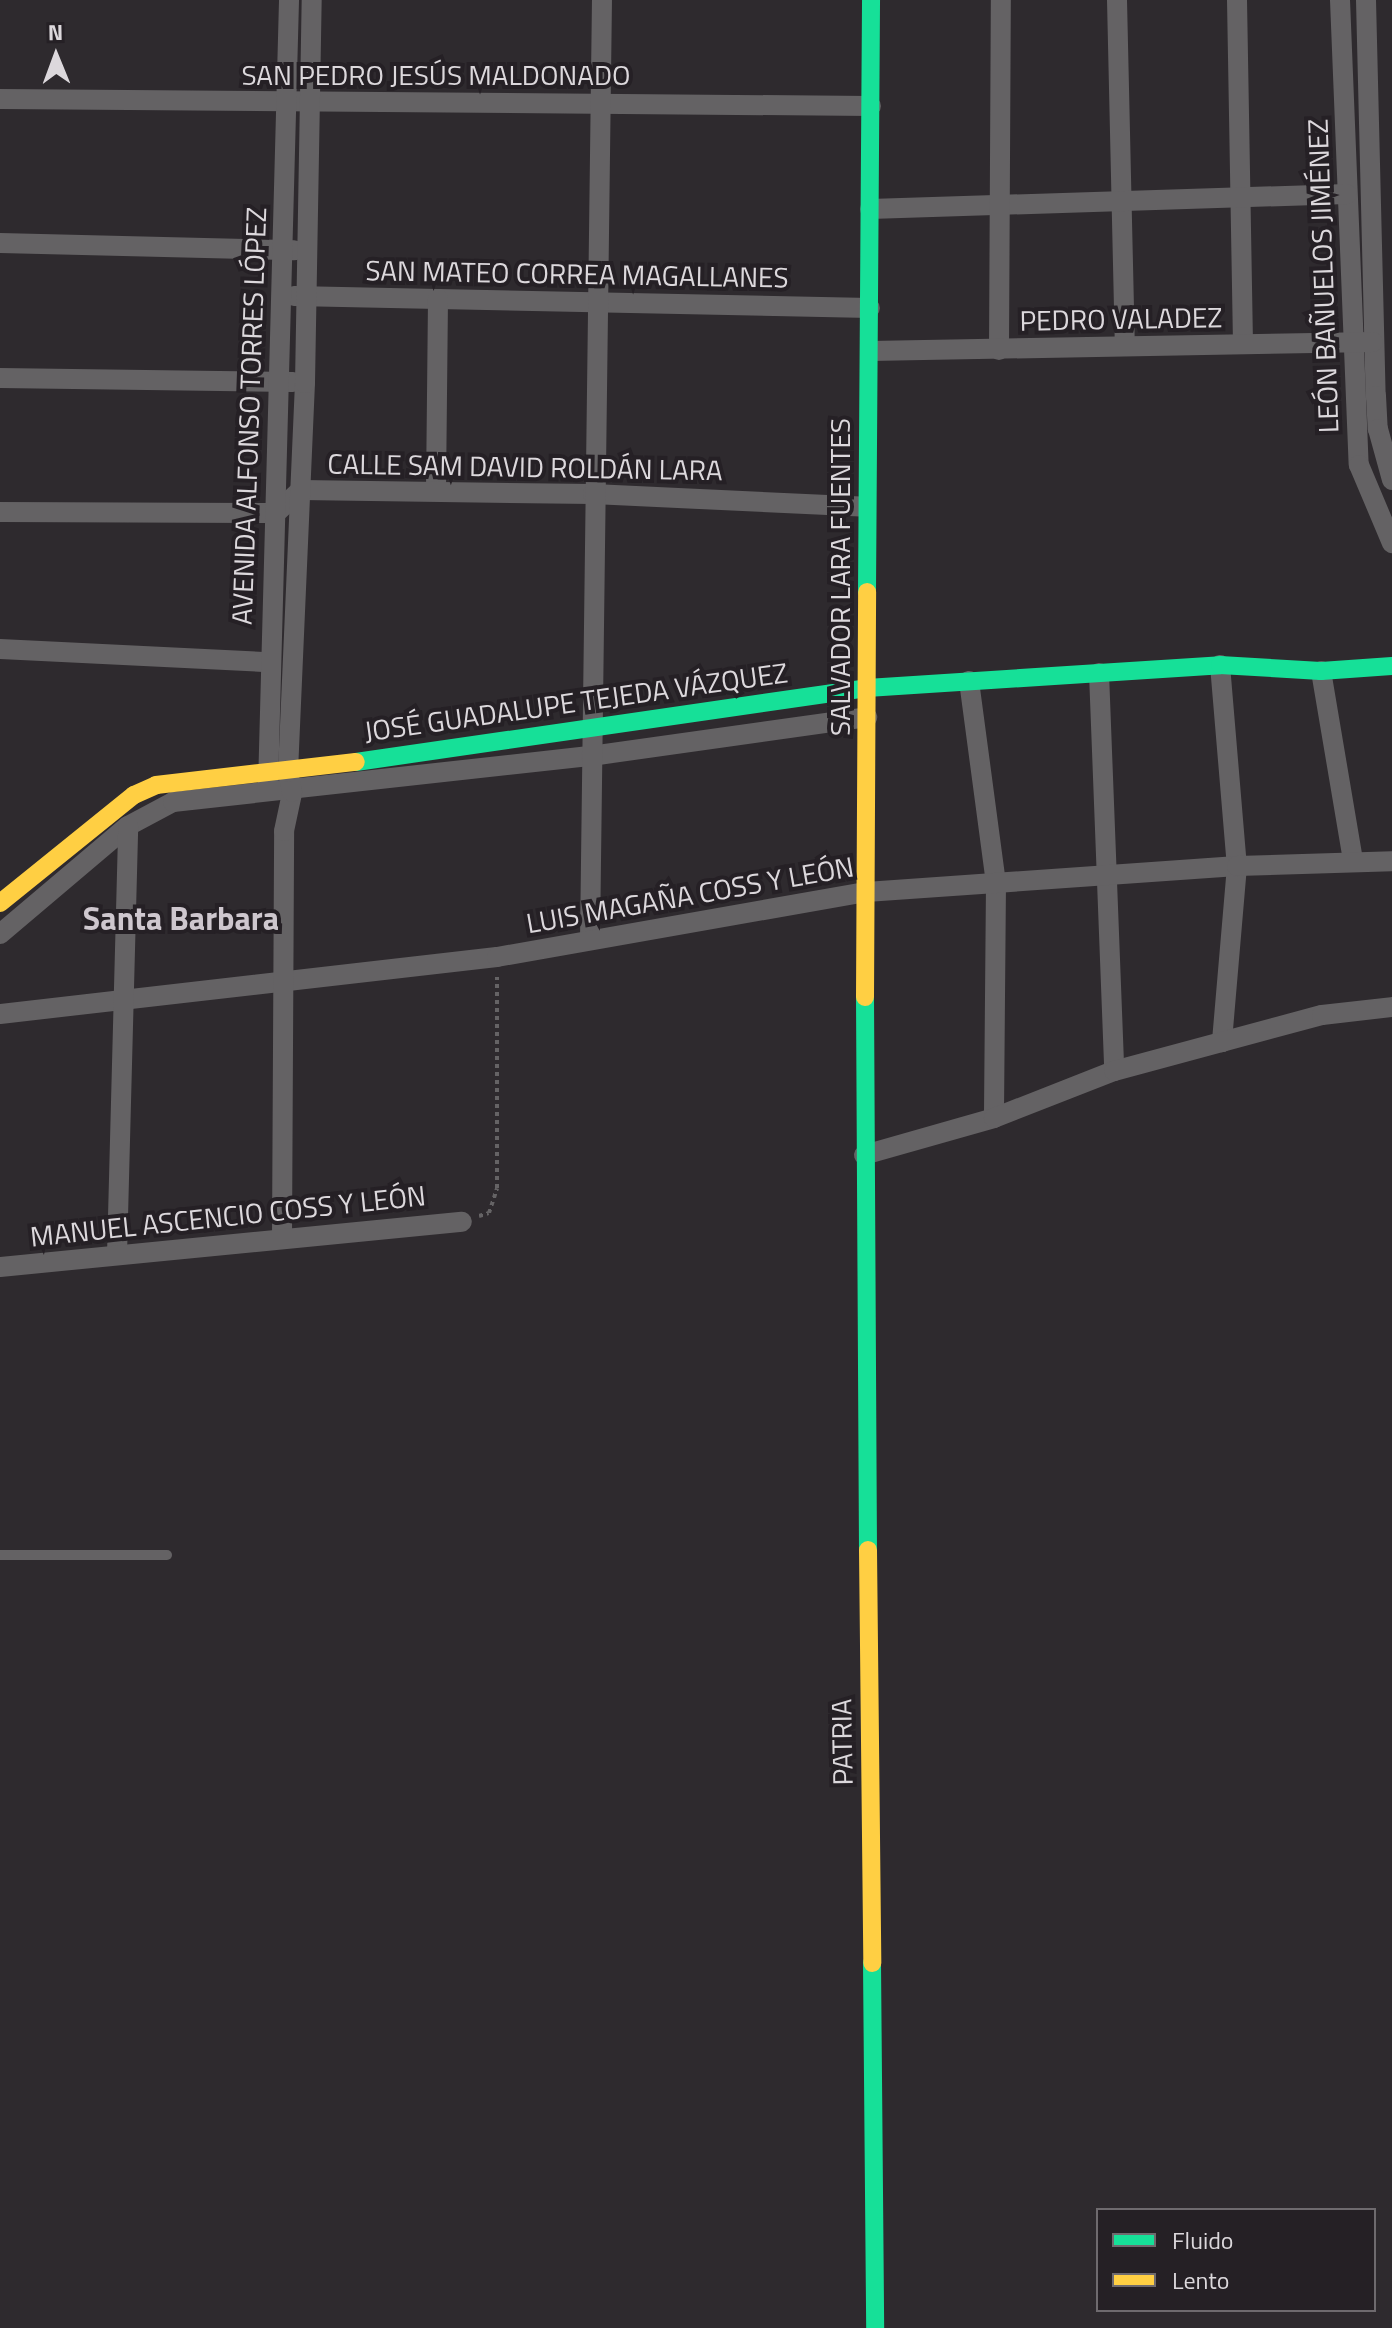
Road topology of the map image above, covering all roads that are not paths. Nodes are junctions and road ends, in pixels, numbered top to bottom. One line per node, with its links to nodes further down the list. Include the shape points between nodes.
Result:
1 (289, 0): 11 (street, AVENIDA ALFONSO TORRES LÓPEZ)
2 (312, 0): 12 (street, AVENIDA ALFONSO TORRES LÓPEZ)
3 (602, 0): 13 (street)
4 (871, 0): 14 (street, SALVADOR LARA FUENTES)
5 (1001, 0): 18 (street)
6 (1117, 0): 17 (street)
7 (1237, 0): 16 (street)
8 (1340, 0): 15 (street, LEÓN BAÑUELOS JIMÉNEZ)
9 (1366, 0): 28 (street, LEÓN BAÑUELOS JIMÉNEZ)
10 (0, 99): 11 (street, SAN PEDRO JESÚS MALDONADO)
11 (286, 102): 12 (street, SAN PEDRO JESÚS MALDONADO); 21 (street, AVENIDA ALFONSO TORRES LÓPEZ)
12 (309, 102): 13 (street, SAN PEDRO JESÚS MALDONADO); 22 (street, AVENIDA ALFONSO TORRES LÓPEZ)
13 (601, 104): 14 (street, SAN PEDRO JESÚS MALDONADO); 26 (street)
14 (871, 106): 19 (street, SALVADOR LARA FUENTES)
15 (1347, 194): 16 (street); 28 (street, LEÓN BAÑUELOS JIMÉNEZ)
16 (1241, 197): 17 (street); 29 (street)
17 (1122, 201): 18 (street); 30 (street)
18 (1000, 206): 19 (street); 31 (street)
19 (870, 209): 27 (street, SALVADOR LARA FUENTES)
20 (0, 243): 21 (street)
21 (283, 250): 22 (street); 23 (street, AVENIDA ALFONSO TORRES LÓPEZ)
22 (306, 250): 24 (street, AVENIDA ALFONSO TORRES LÓPEZ)
23 (283, 296): 24 (street, SAN MATEO CORREA MAGALLANES); 34 (street, AVENIDA ALFONSO TORRES LÓPEZ)
24 (305, 297): 25 (street, SAN MATEO CORREA MAGALLANES); 35 (street, AVENIDA ALFONSO TORRES LÓPEZ)
25 (438, 299): 26 (street, SAN MATEO CORREA MAGALLANES); 40 (street)
26 (598, 302): 27 (street, SAN MATEO CORREA MAGALLANES); 41 (street)
27 (870, 308): 32 (street, SALVADOR LARA FUENTES)
28 (1363, 342): 29 (street, PEDRO VALADEZ); 36 (street, LEÓN BAÑUELOS JIMÉNEZ); 37 (street, LEÓN BAÑUELOS JIMÉNEZ)
29 (1243, 344): 30 (street, PEDRO VALADEZ)
30 (1125, 346): 31 (street, PEDRO VALADEZ)
31 (999, 350): 32 (street, PEDRO VALADEZ)
32 (870, 351): 42 (street, SALVADOR LARA FUENTES)
33 (0, 378): 34 (street)
34 (281, 382): 35 (street); 44 (street, AVENIDA ALFONSO TORRES LÓPEZ)
35 (305, 383): 39 (street, AVENIDA ALFONSO TORRES LÓPEZ)
36 (1383, 455): 37 (street); 38 (street, LEÓN BAÑUELOS JIMÉNEZ)
37 (1359, 465): 45 (street, LEÓN BAÑUELOS JIMÉNEZ)
38 (1392, 480)
39 (301, 490): 40 (street, CALLE SAM DAVID ROLDÁN LARA); 44 (street, CALLE SAM DAVID ROLDÁN LARA); 57 (street, AVENIDA ALFONSO TORRES LÓPEZ)
40 (436, 490): 41 (street, CALLE SAM DAVID ROLDÁN LARA)
41 (593, 494): 42 (street, CALLE SAM DAVID ROLDÁN LARA); 55 (street)
42 (866, 507): 53 (street, SALVADOR LARA FUENTES)
43 (0, 512): 44 (street)
44 (276, 513): 47 (street, AVENIDA ALFONSO TORRES LÓPEZ)
45 (1392, 543)
46 (0, 649): 47 (street)
47 (269, 662): 58 (street, AVENIDA ALFONSO TORRES LÓPEZ)
48 (1220, 665): 50 (street, JOSÉ GUADALUPE TEJEDA VÁZQUEZ); 51 (street, JOSÉ GUADALUPE TEJEDA VÁZQUEZ); 63 (street)
49 (1392, 666): 50 (street, JOSÉ GUADALUPE TEJEDA VÁZQUEZ)
50 (1321, 671): 61 (street)
51 (1099, 673): 52 (street, JOSÉ GUADALUPE TEJEDA VÁZQUEZ); 64 (street)
52 (969, 681): 53 (street, JOSÉ GUADALUPE TEJEDA VÁZQUEZ); 65 (street)
53 (867, 688): 54 (street, SALVADOR LARA FUENTES); 55 (street, JOSÉ GUADALUPE TEJEDA VÁZQUEZ)
54 (867, 717): 56 (street, JOSÉ GUADALUPE TEJEDA VÁZQUEZ); 66 (street, SALVADOR LARA FUENTES)
55 (591, 729): 56 (street); 57 (street, JOSÉ GUADALUPE TEJEDA VÁZQUEZ)
56 (591, 756): 57 (street, JOSÉ GUADALUPE TEJEDA VÁZQUEZ); 69 (street)
57 (290, 782): 58 (street, JOSÉ GUADALUPE TEJEDA VÁZQUEZ); 60 (street, AVENIDA ALFONSO TORRES LÓPEZ)
58 (268, 785): 59 (street, JOSÉ GUADALUPE TEJEDA VÁZQUEZ, via 173,802); 60 (street, AVENIDA ALFONSO TORRES LÓPEZ); 67 (street, JOSÉ GUADALUPE TEJEDA VÁZQUEZ, via 156,785 134,795)
59 (128, 826): 68 (street, JOSÉ GUADALUPE TEJEDA VÁZQUEZ); 71 (street)
60 (284, 831): 70 (street, AVENIDA ALFONSO TORRES LÓPEZ)
61 (1353, 860): 62 (street, LUIS MAGAÑA COSS Y LEÓN); 63 (street, LUIS MAGAÑA COSS Y LEÓN)
62 (1392, 861)
63 (1237, 866): 64 (street, LUIS MAGAÑA COSS Y LEÓN); 74 (street)
64 (1109, 875): 65 (street, LUIS MAGAÑA COSS Y LEÓN); 75 (street)
65 (996, 883): 66 (street, LUIS MAGAÑA COSS Y LEÓN); 76 (street)
66 (866, 892): 69 (street, LUIS MAGAÑA COSS Y LEÓN); 77 (street, SALVADOR LARA FUENTES)
67 (0, 903)
68 (0, 934)
69 (590, 940): 70 (street, LUIS MAGAÑA COSS Y LEÓN, via 497,957)
70 (286, 981): 71 (street, LUIS MAGAÑA COSS Y LEÓN); 79 (street, AVENIDA ALFONSO TORRES LÓPEZ)
71 (126, 1001): 73 (street, LUIS MAGAÑA COSS Y LEÓN); 80 (street)
72 (1392, 1007): 74 (street, via 1322,1015)
73 (0, 1014)
74 (1222, 1042): 75 (street)
75 (1114, 1071): 76 (street)
76 (994, 1118): 77 (street)
77 (864, 1155): 84 (street, PATRIA)
78 (462, 1222): 79 (street, MANUEL ASCENCIO COSS Y LEÓN)
79 (282, 1238): 80 (street, MANUEL ASCENCIO COSS Y LEÓN)
80 (117, 1255): 81 (street, MANUEL ASCENCIO COSS Y LEÓN)
81 (0, 1267)
82 (0, 1555): 83 (lane)
83 (167, 1555)
84 (875, 2328)

